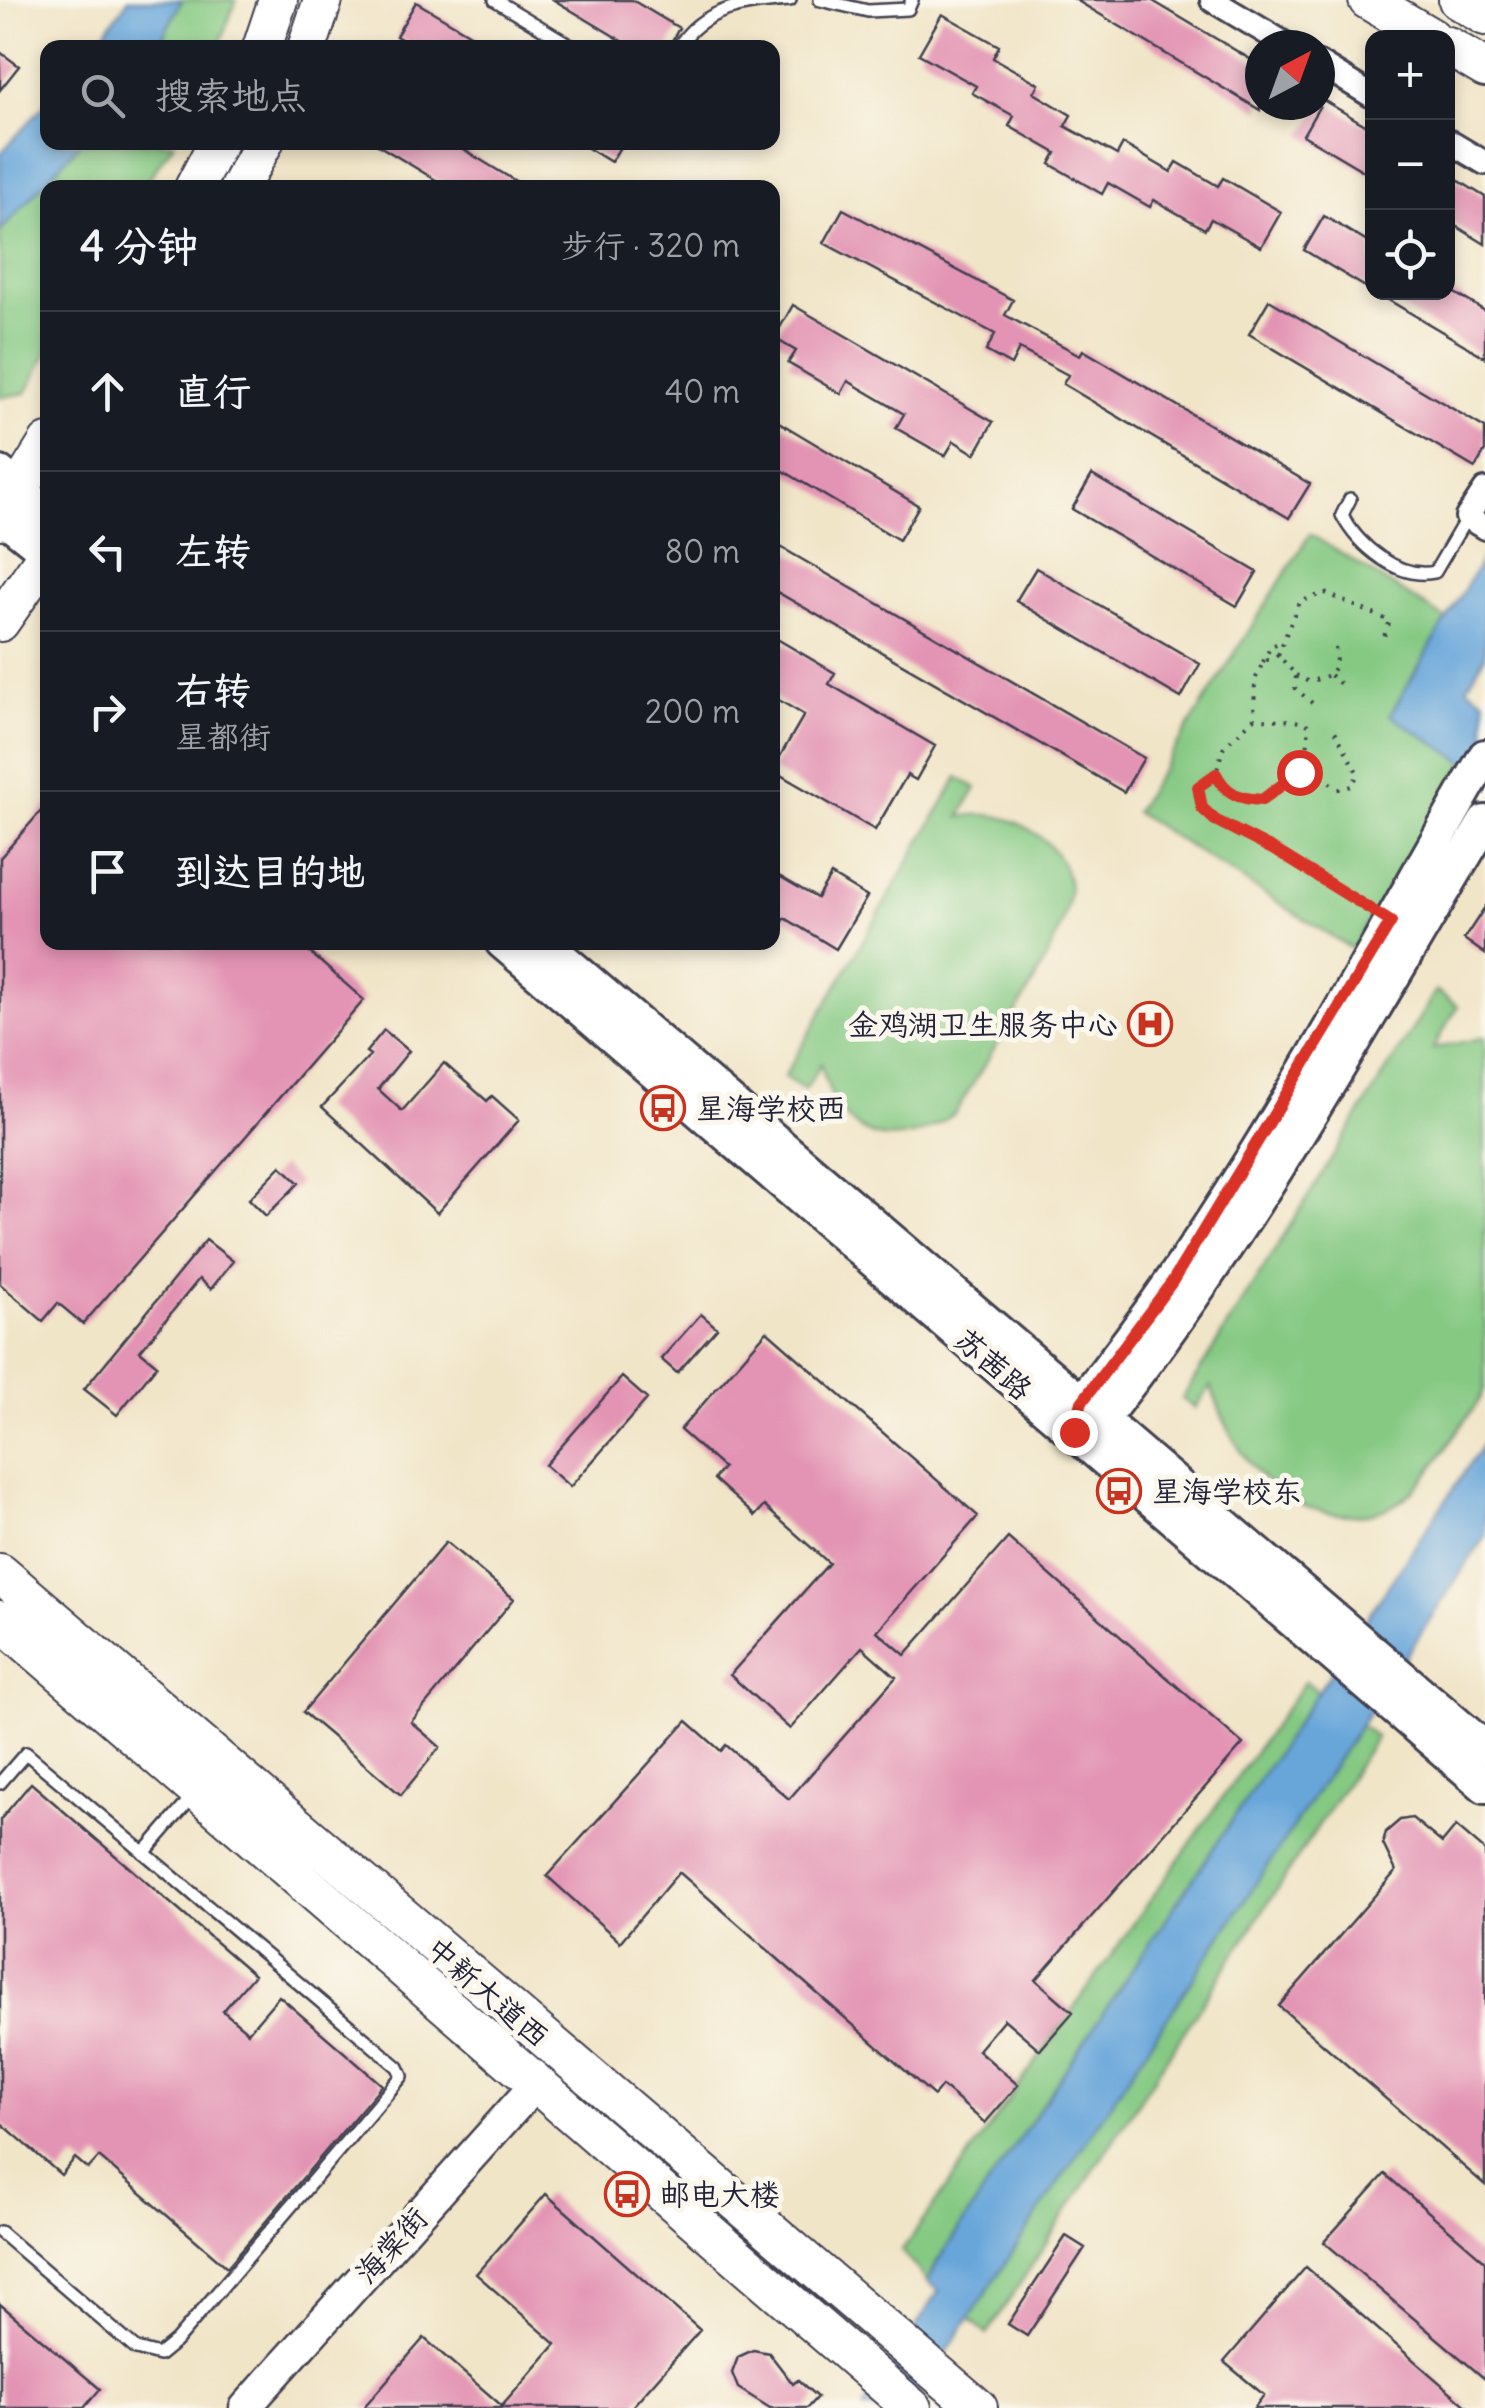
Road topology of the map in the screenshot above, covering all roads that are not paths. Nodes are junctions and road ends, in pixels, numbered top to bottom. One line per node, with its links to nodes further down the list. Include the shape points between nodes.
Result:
1 (278, 0): 13 (main road)
2 (323, 0): 14 (main road)
3 (495, 0): 15 (lane)
4 (790, 0): 16 (lane, via 752,2 705,17)
5 (820, 0): 6 (lane, via 868,11 908,9)
6 (912, 0)
7 (1212, 0): 11 (street)
8 (1368, 0): 12 (main road)
9 (1458, 0): 10 (main road)
10 (1485, 16)
11 (1262, 30)
12 (1419, 30)
13 (265, 40)
14 (310, 40)
15 (562, 40)
16 (685, 40)
17 (1455, 50): 18 (main road)
18 (1485, 68)
19 (1335, 73): 20 (street)
20 (1365, 92)
21 (1455, 144): 24 (street)
22 (214, 150): 25 (main road)
23 (260, 150): 26 (main road)
24 (1485, 163)
25 (198, 180)
26 (244, 180)
27 (40, 457): 30 (main road)
28 (1485, 490): 31 (street)
29 (1350, 499): 31 (lane, via 1342,515 1352,534 1417,576 1435,572)
30 (12, 504): 32 (main road)
31 (1476, 523)
32 (40, 542)
33 (40, 564): 34 (main road)
34 (0, 622)
35 (1477, 769): 39 (main road, via 1224,1202)
36 (1485, 822): 39 (main road, via 1256,1201 1154,1352)
37 (512, 950): 39 (main road, 苏茜路)
38 (553, 950): 39 (main road, 苏茜路)
39 (1086, 1418): 42 (main road, 苏茜路)
40 (0, 1573): 50 (main road, 中新大道西)
41 (0, 1620): 46 (main road, 中新大道西)
42 (1412, 1704): 43 (main road, 苏茜路); 45 (main road, 苏茜路)
43 (1485, 1748)
44 (0, 1783): 47 (lane, via 26,1754)
45 (1485, 1786)
46 (198, 1791): 47 (lane); 48 (main road, 中新大道西)
47 (144, 1853): 49 (lane, via 398,2068 401,2080 159,2355 136,2349)
48 (536, 2082): 51 (street, 海棠街); 52 (main road, 中新大道西)
49 (0, 2232)
50 (966, 2398)
51 (245, 2408)
52 (912, 2408)

